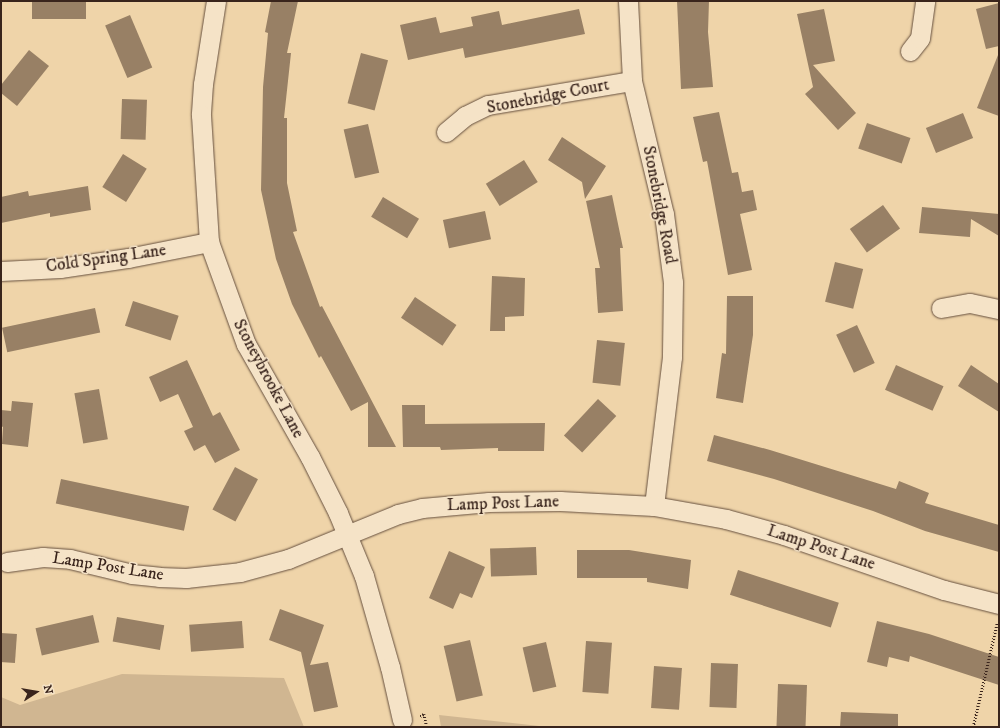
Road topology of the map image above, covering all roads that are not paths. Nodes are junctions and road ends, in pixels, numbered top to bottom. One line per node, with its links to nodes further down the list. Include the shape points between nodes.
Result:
1 (216, 1): 7 (street, Stoneybrooke Lane, via 203,84 201,115)
2 (628, 1): 5 (street, Stonebridge Road)
3 (925, 1): 4 (street, via 920,38)
4 (910, 51)
5 (632, 82): 6 (street, Stonebridge Court, via 488,105 465,116); 11 (street, Stonebridge Road, via 664,214 673,282 672,357)
6 (446, 132)
7 (209, 242): 8 (street, Cold Spring Lane, via 98,262); 12 (street, Stoneybrooke Lane, via 246,344 310,457)
8 (1, 271)
9 (941, 308): 10 (street, via 970,303)
10 (999, 309)
11 (654, 506): 12 (street, Lamp Post Lane, via 560,501 458,504 398,514); 14 (street, Lamp Post Lane, via 726,519 784,535 944,590)
12 (347, 535): 13 (street, Lamp Post Lane, via 263,567 186,578 132,574 70,559 42,557); 15 (street, Stoneybrooke Lane, via 379,623)
13 (7, 562)
14 (998, 612)
15 (402, 720)

